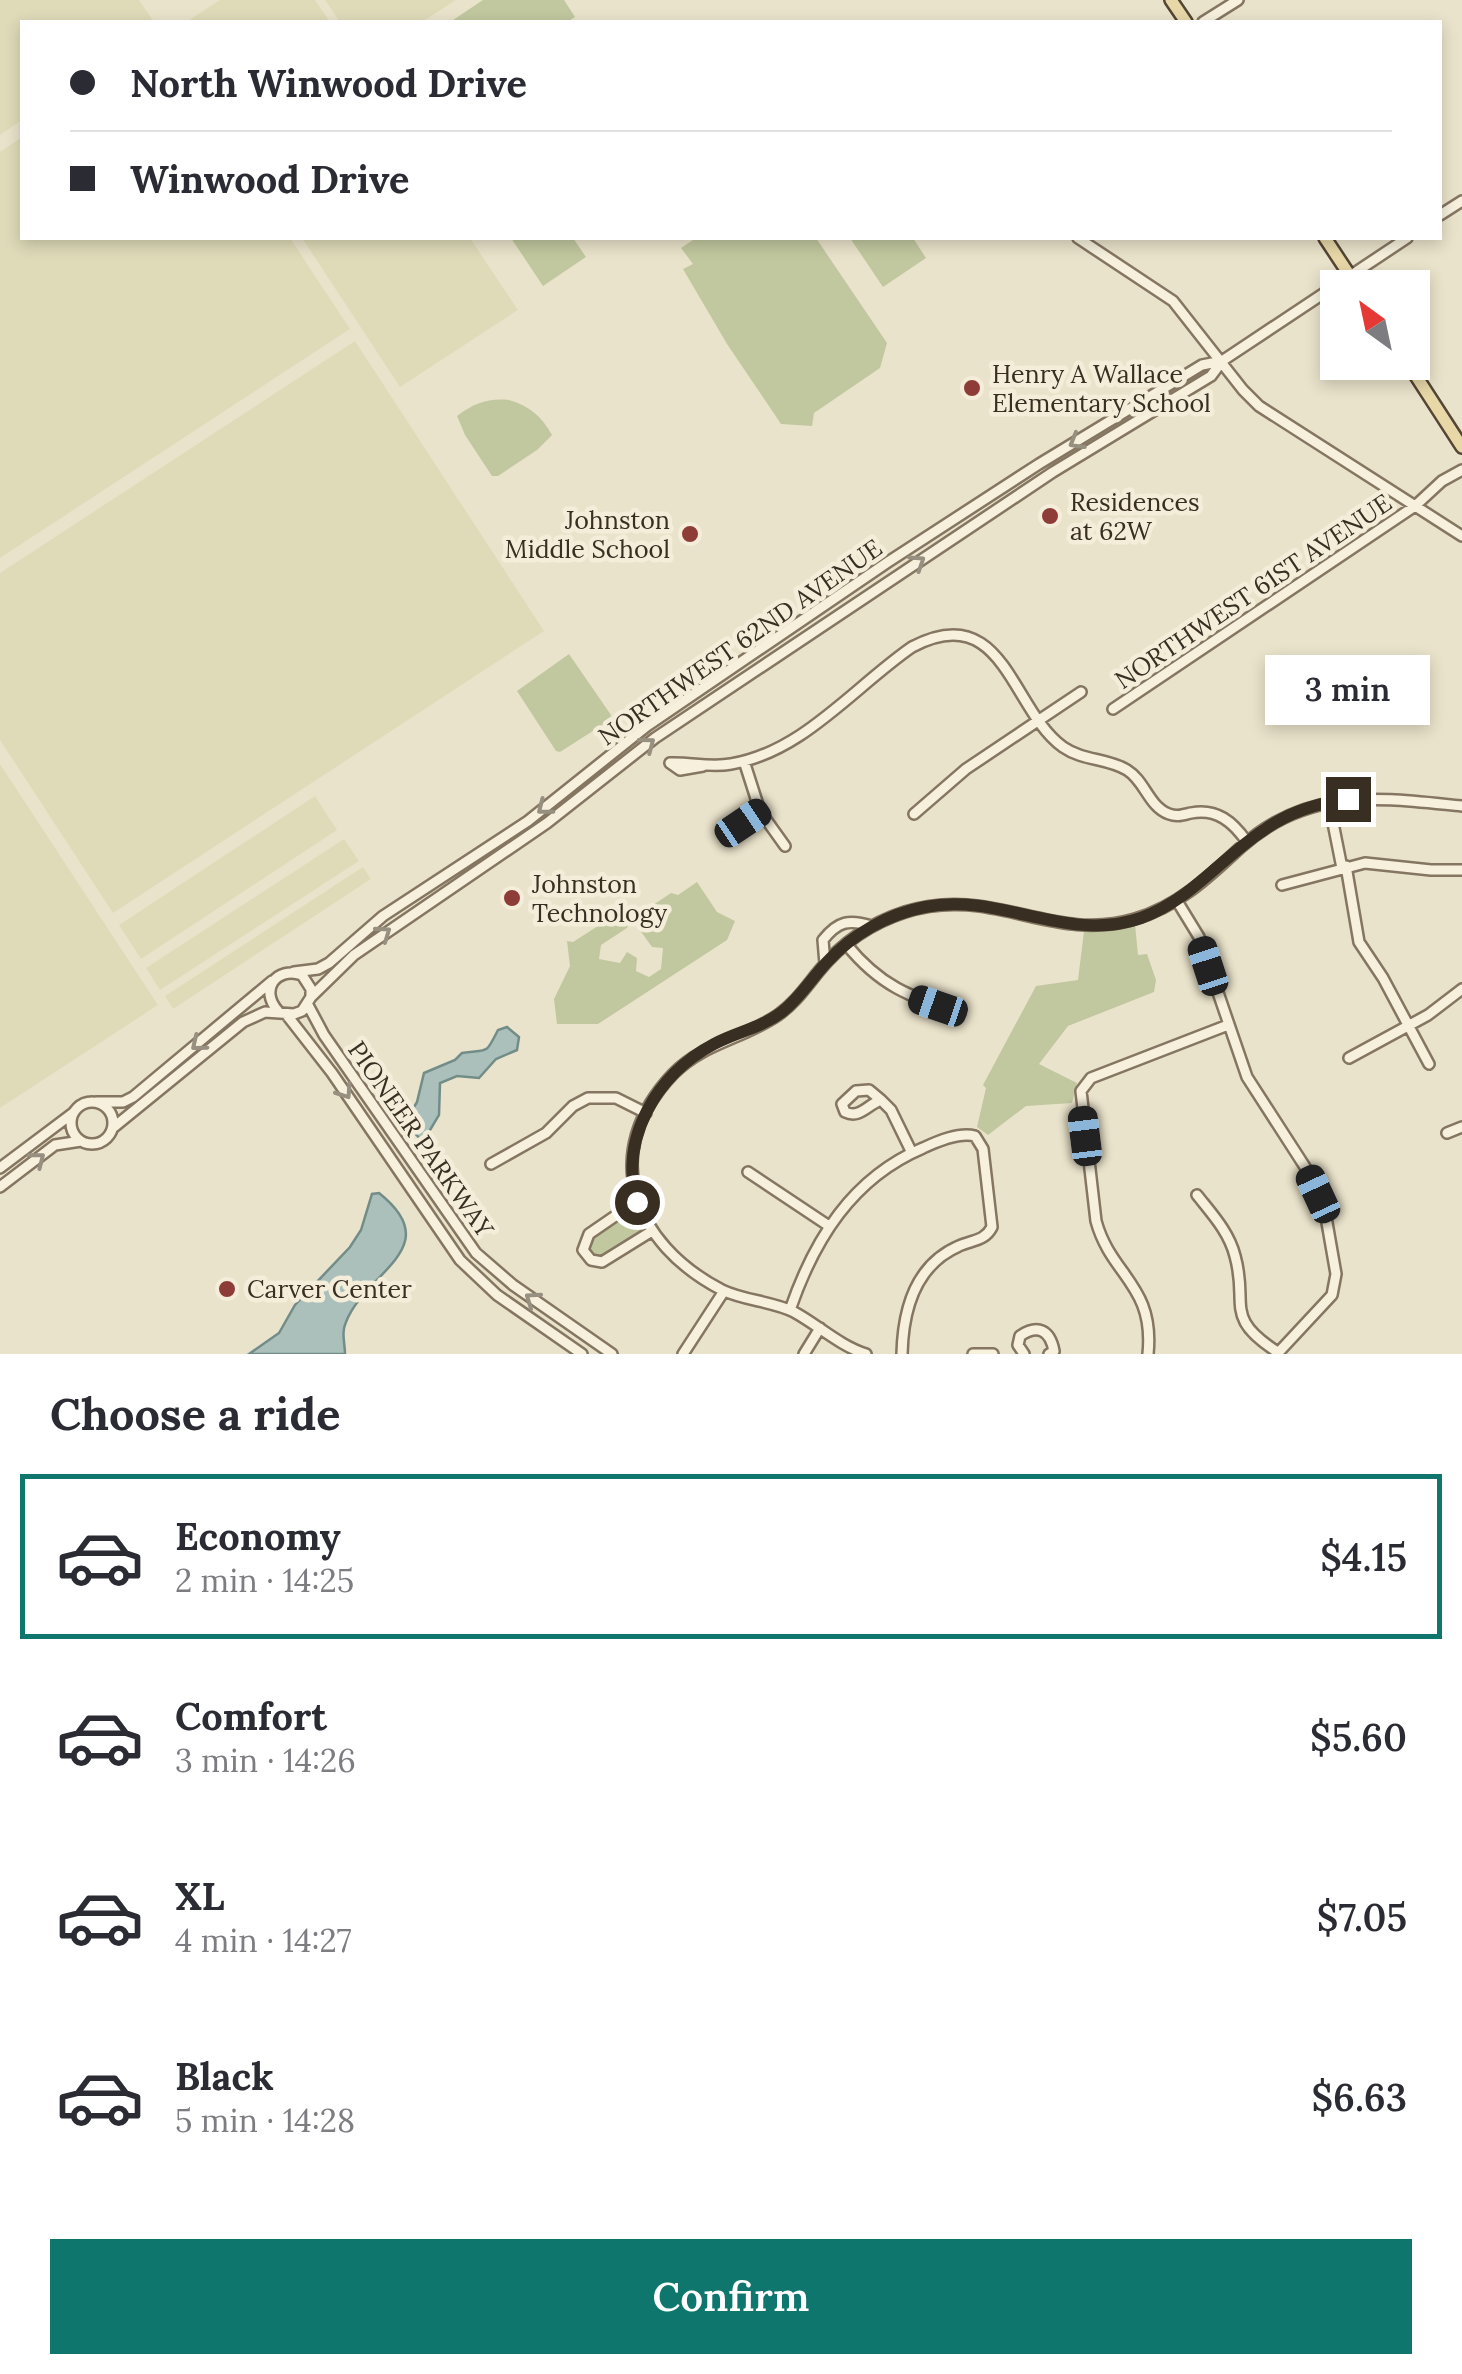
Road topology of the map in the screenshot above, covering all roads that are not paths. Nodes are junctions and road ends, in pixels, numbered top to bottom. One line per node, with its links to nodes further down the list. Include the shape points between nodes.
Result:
1 (1238, 0): 2 (street)
2 (1207, 20)
3 (1081, 240): 9 (street, via 1163,292)
4 (1326, 240): 6 (main road)
5 (1405, 240): 7 (street, NORTHWEST 62ND AVENUE)
6 (1347, 270)
7 (1369, 270)
8 (1320, 303): 9 (street, NORTHWEST 62ND AVENUE)
9 (1222, 361): 13 (street, via 1259,406); 34 (street, NORTHWEST 62ND AVENUE, one-way to 34, via 1202,365 892,559 647,726 528,821 383,916 329,963); 37 (street, NORTHWEST 62ND AVENUE, one-way to 9, via 376,938 547,823 655,738 1040,481 1211,376)
10 (1419, 380): 11 (main road)
11 (1462, 447)
12 (1462, 470): 13 (street, NORTHWEST 61ST AVENUE)
13 (1415, 506): 14 (street); 16 (street, NORTHWEST 61ST AVENUE)
14 (1462, 536)
15 (1081, 692): 17 (street)
16 (1113, 708)
17 (1038, 721): 18 (street, via 996,654 966,638 943,636 912,647 788,743); 22 (street); 25 (street, via 1067,750 1127,770 1160,810 1218,814)
18 (744, 761): 19 (street); 21 (street)
19 (703, 766)
20 (1462, 806): 25 (street, via 1368,798 1329,802 1292,814)
21 (760, 811): 24 (street); 26 (street)
22 (914, 814)
23 (1334, 823): 27 (street)
24 (726, 835)
25 (1247, 842): 30 (street)
26 (784, 846)
27 (1344, 867): 28 (street); 29 (street); 41 (street, via 1359,942)
28 (1462, 870)
29 (1282, 885)
30 (1177, 901): 31 (street, via 1142,918 1095,926 960,903 906,912); 40 (street, via 1199,937)
31 (873, 926): 32 (street); 33 (street, via 851,920 835,925 823,940)
32 (846, 944): 33 (street); 39 (street, via 892,988)
33 (825, 964): 47 (street, via 781,1013 684,1064)
34 (294, 972): 35 (street); 37 (street, via 308,981)
35 (272, 981): 38 (street, via 269,997); 45 (street, one-way to 45, via 133,1097)
36 (1462, 990): 41 (street)
37 (310, 1001): 38 (street, via 302,1010); 67 (street, PIONEER PARKWAY, one-way to 37, via 476,1252 324,1034)
38 (282, 1012): 48 (street, via 244,1022); 66 (street, PIONEER PARKWAY, one-way to 66, via 332,1073 460,1260 497,1295)
39 (960, 1013)
40 (1228, 1025): 65 (street, via 1259,1100 1318,1194 1335,1264 1328,1303); 76 (street, via 1090,1078 1081,1090 1096,1221 1142,1298)
41 (1409, 1026): 42 (street); 43 (street)
42 (1349, 1058)
43 (1429, 1064)
44 (880, 1100): 52 (street)
45 (97, 1102): 46 (street); 48 (street, via 110,1111)
46 (74, 1111): 51 (street, via 72,1127); 54 (street)
47 (646, 1112): 53 (street, via 616,1098 588,1098 546,1133); 58 (street, via 631,1161)
48 (114, 1127): 51 (street, via 97,1144)
49 (1462, 1128): 50 (street)
50 (1448, 1133)
51 (80, 1141): 56 (street, one-way to 51, via 55,1145)
52 (912, 1153): 59 (street, via 874,1177); 71 (street, via 975,1136 983,1149 992,1227 920,1278 906,1309)
53 (492, 1164)
54 (0, 1168)
55 (748, 1172): 59 (street)
56 (0, 1188)
57 (1197, 1195): 65 (street, via 1236,1256 1246,1324)
58 (637, 1202): 60 (street); 60 (street, via 589,1234 583,1250 602,1262)
59 (829, 1226): 62 (street)
60 (652, 1231): 61 (street, via 678,1260)
61 (724, 1291): 62 (street); 68 (street)
62 (790, 1310): 63 (street)
63 (820, 1328): 64 (street); 69 (street)
64 (846, 1350): 70 (street)
65 (1278, 1353)
66 (582, 1354)
67 (612, 1354)
68 (683, 1354)
69 (804, 1354)
70 (866, 1354)
71 (902, 1354)
72 (973, 1354): 73 (street)
73 (993, 1354)
74 (1024, 1354): 75 (street, via 1020,1336 1036,1329 1052,1337)
75 (1049, 1354)
76 (1148, 1354)

